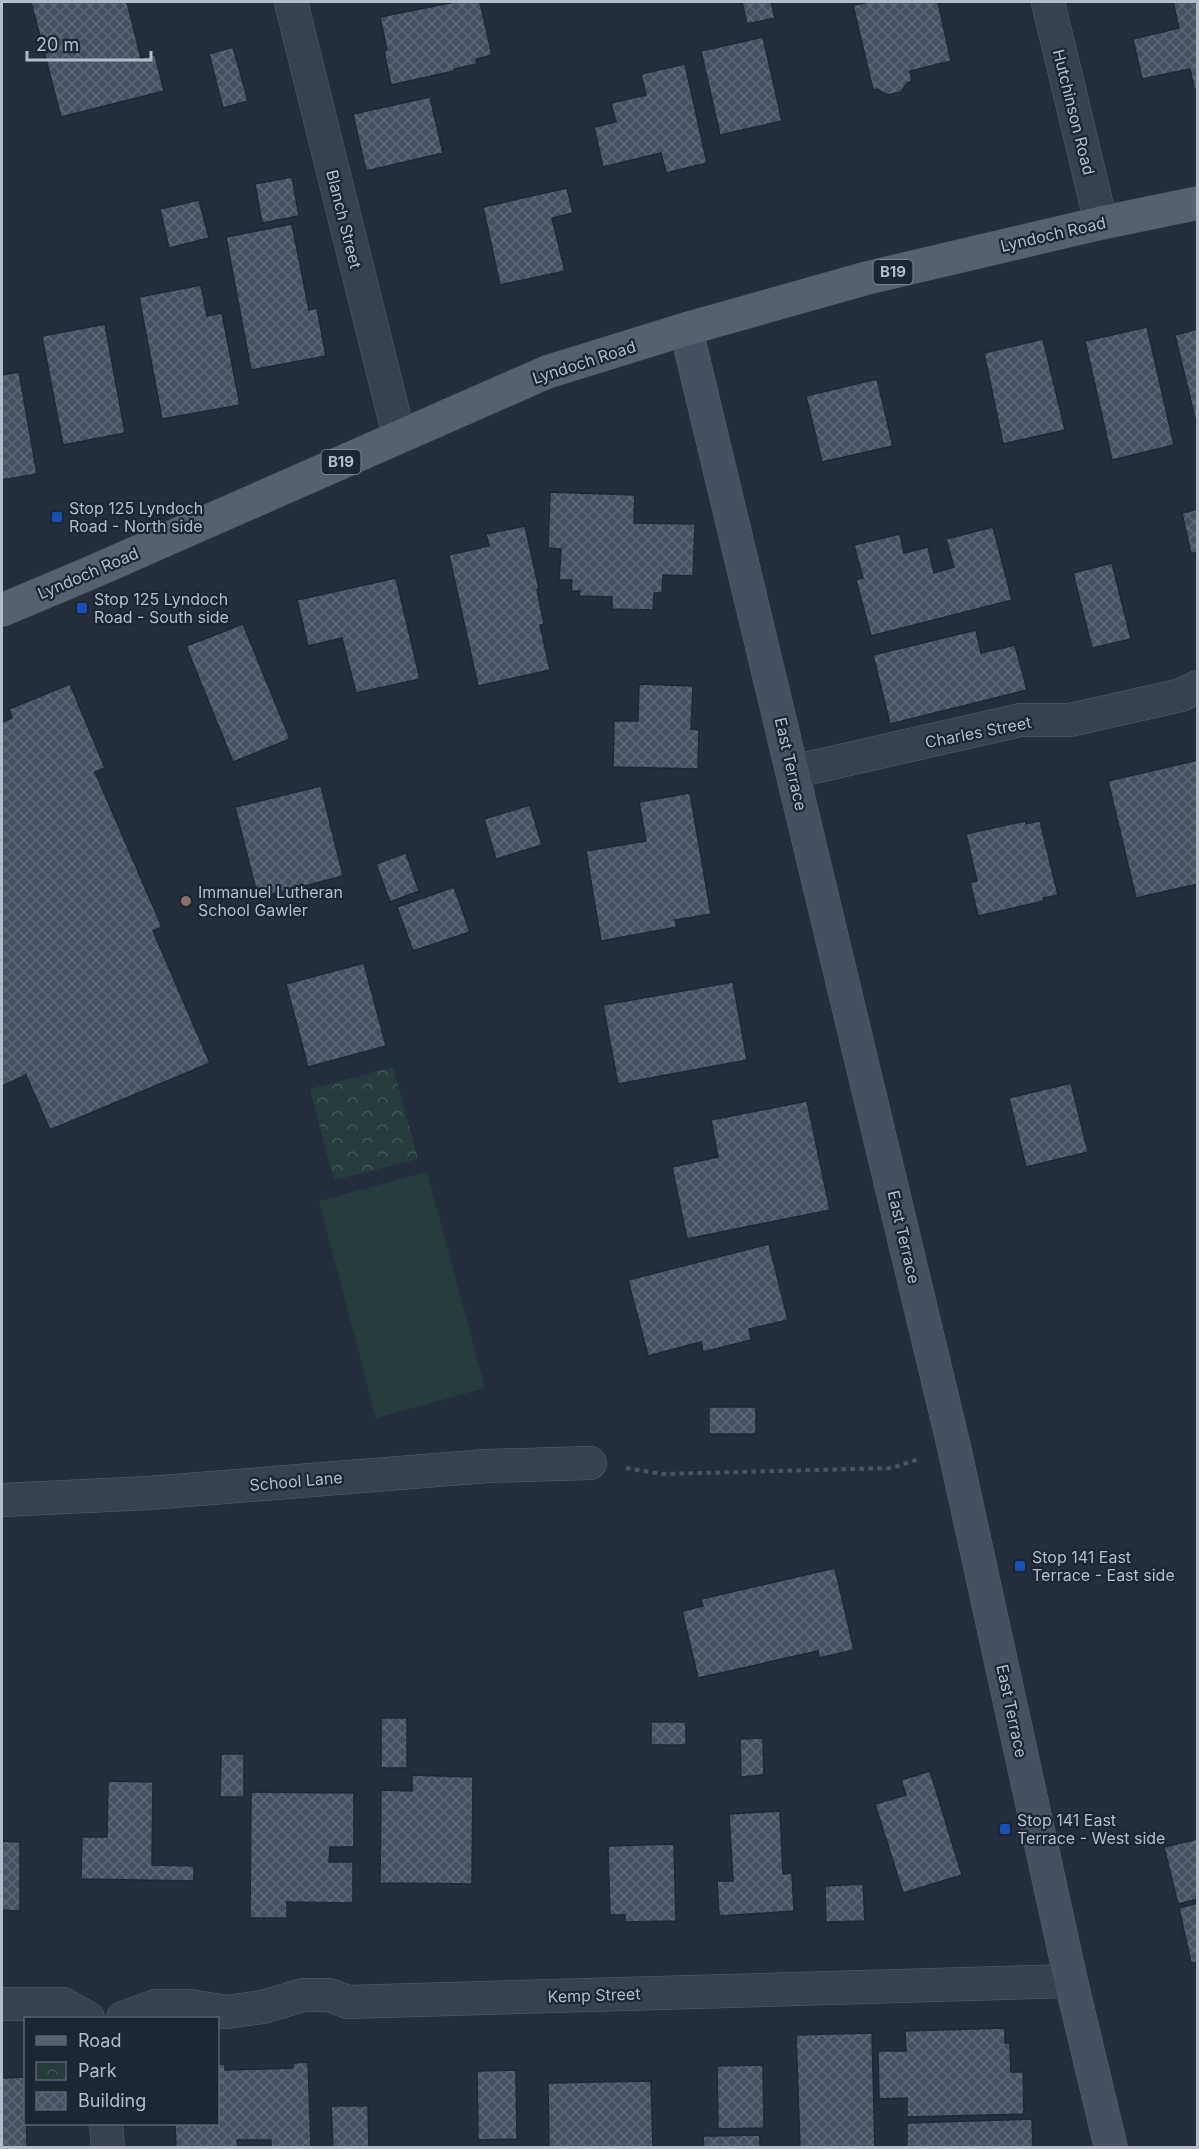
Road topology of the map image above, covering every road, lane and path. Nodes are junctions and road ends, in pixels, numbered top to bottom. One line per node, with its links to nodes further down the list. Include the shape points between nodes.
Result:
1 (291, 2): 6 (street, Blanch Street)
2 (1048, 2): 4 (street, Hutchinson Road)
3 (1197, 203): 4 (main road, Lyndoch Road / B19)
4 (1101, 223): 5 (main road, Lyndoch Road / B19, via 867,278)
5 (686, 329): 6 (main road, Lyndoch Road / B19, via 547,372); 9 (street, East Terrace)
6 (399, 436): 7 (main road, Lyndoch Road / B19)
7 (2, 610)
8 (1197, 687): 9 (street, Charles Street, via 1181,695 1070,720 1020,720)
9 (792, 772): 10 (street, East Terrace)
10 (954, 1447): 11 (path, via 892,1468 662,1474); 13 (street, East Terrace)
11 (590, 1463): 12 (street, School Lane, via 487,1466 149,1493)
12 (2, 1500)
13 (1071, 1981): 16 (street, Kemp Street, via 348,2002 328,1995 303,1995 263,2007 226,2012 156,2006); 19 (street, East Terrace)
14 (2, 2004): 15 (street, via 63,2004)
15 (85, 2017)
16 (128, 2017)
17 (106, 2125): 18 (street)
18 (108, 2148)
19 (1111, 2148)

